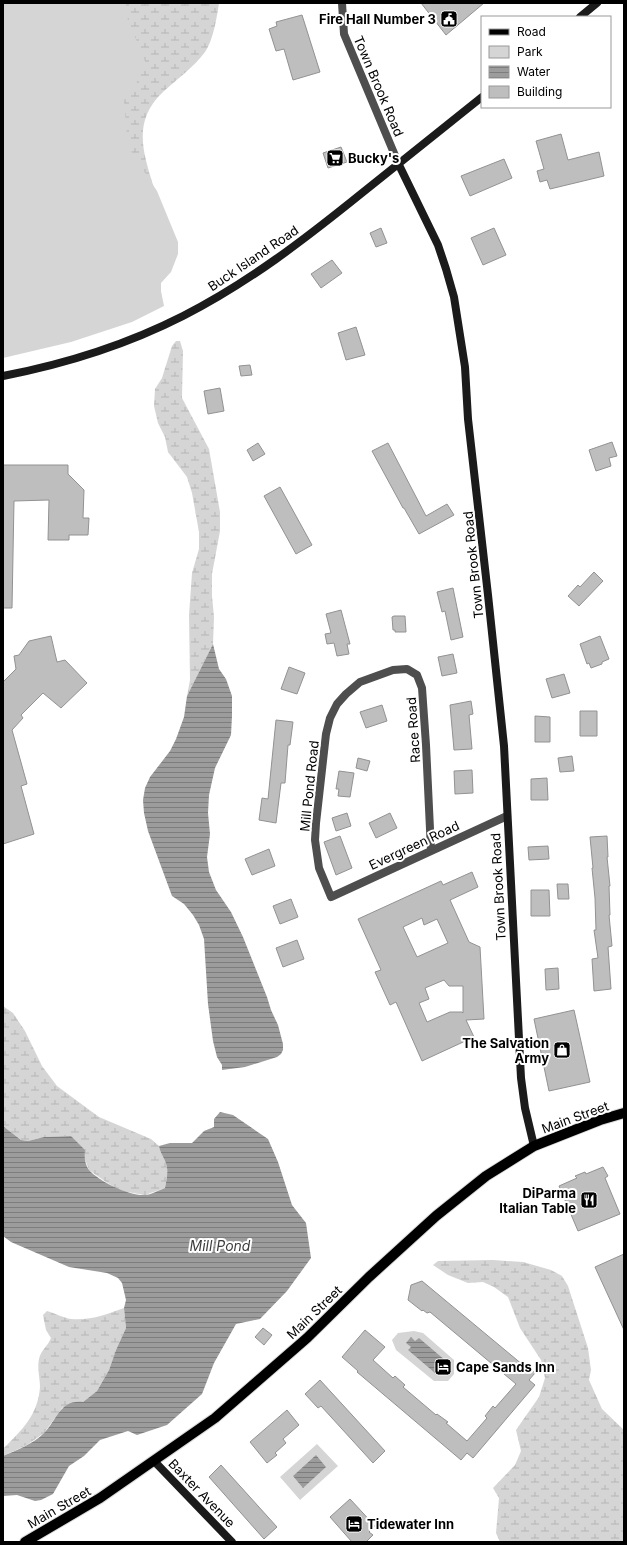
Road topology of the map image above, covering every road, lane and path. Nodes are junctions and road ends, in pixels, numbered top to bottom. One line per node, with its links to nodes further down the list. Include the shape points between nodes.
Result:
1 (342, 3): 5 (street, Town Brook Road, via 344,34)
2 (597, 3): 3 (main road)
3 (581, 16)
4 (481, 98): 5 (main road, Buck Island Road)
5 (399, 164): 6 (main road, Buck Island Road, via 292,248 255,274 183,316 116,346 57,364); 8 (main road, Town Brook Road, via 438,245 454,297 460,331 504,746)
6 (3, 376)
7 (356, 685): 9 (street, Race Road, via 393,670 407,669 417,675 422,688); 10 (street, Mill Pond Road, via 337,704 326,734 315,840 319,868)
8 (507, 816): 9 (street, Evergreen Road); 12 (main road, Town Brook Road, via 520,1071)
9 (431, 850): 10 (street, Evergreen Road)
10 (331, 897)
11 (624, 1113): 12 (main road, Main Street)
12 (534, 1146): 13 (main road, Main Street, via 486,1176 458,1198 215,1418)
13 (154, 1461): 14 (main road, Main Street, via 100,1498); 15 (main road, Baxter Avenue)
14 (25, 1542)
15 (232, 1542)

